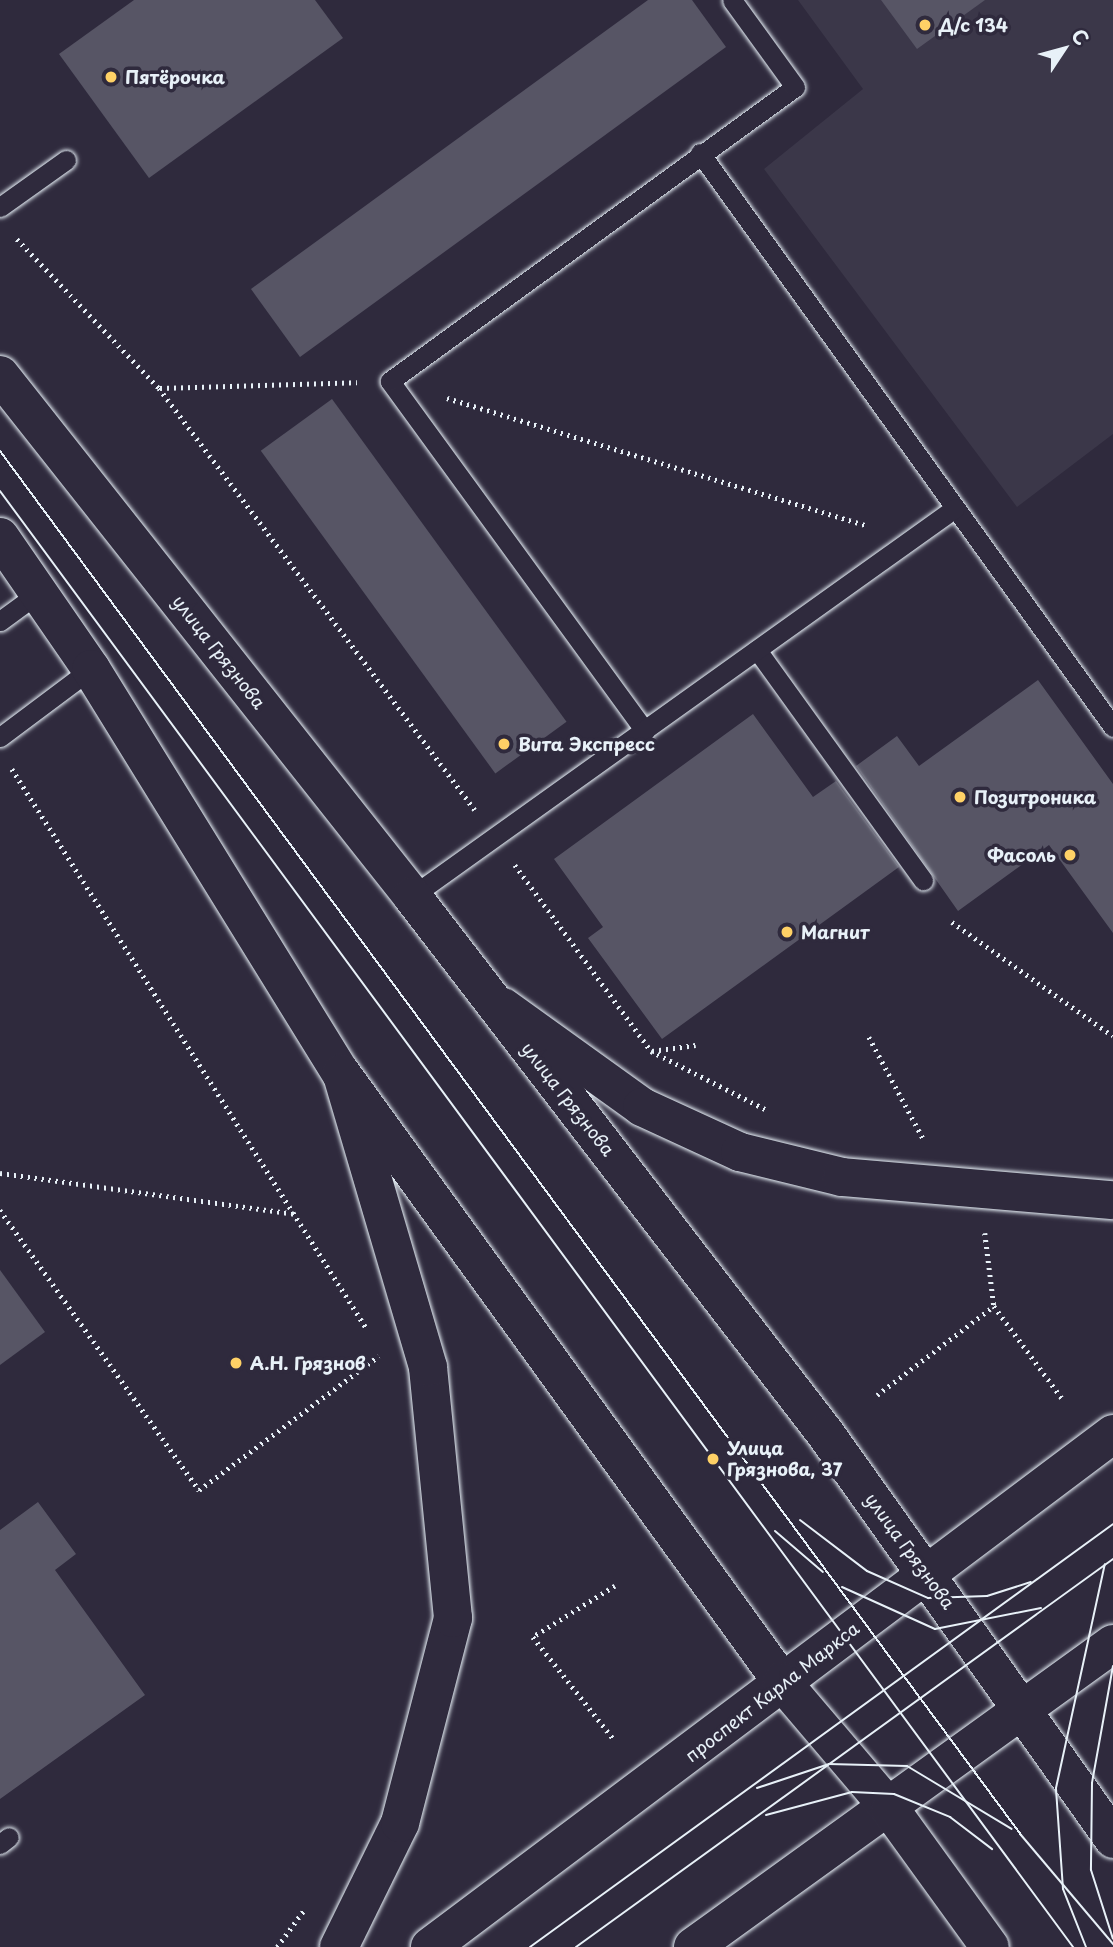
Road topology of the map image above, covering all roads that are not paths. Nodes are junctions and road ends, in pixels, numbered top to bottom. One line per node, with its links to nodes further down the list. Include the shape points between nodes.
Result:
1 (732, 0): 2 (lane, via 795,87)
2 (700, 153): 6 (lane); 14 (lane, via 390,381)
3 (66, 160): 4 (lane)
4 (0, 207)
5 (0, 375): 17 (main road, улица Грязнова)
6 (955, 508): 10 (lane); 12 (lane)
7 (0, 537): 8 (main road)
8 (41, 591): 9 (lane); 11 (main road)
9 (0, 621)
10 (757, 650): 14 (lane); 16 (lane)
11 (91, 669): 15 (lane); 19 (main road)
12 (1105, 699): 13 (lane)
13 (1113, 727)
14 (645, 731): 17 (lane)
15 (0, 737)
16 (923, 880)
17 (412, 896): 18 (main road, улица Грязнова)
18 (490, 998): 20 (main road, via 642,1107 740,1152 842,1177); 22 (main road, улица Грязнова, via 825,1433)
19 (341, 1073): 24 (main road); 28 (main road, via 428,1367 453,1618 400,1822)
20 (1113, 1200)
21 (1113, 1434): 22 (main road, проспект Карла Маркса)
22 (927, 1575): 24 (main road, проспект Карла Маркса); 25 (main road, улица Грязнова)
23 (1113, 1644): 25 (main road)
24 (782, 1682): 26 (main road); 29 (main road, проспект Карла Маркса)
25 (1022, 1709): 26 (main road); 27 (main road, улица Грязнова)
26 (890, 1809): 30 (main road); 31 (main road)
27 (1113, 1839)
28 (339, 1947)
29 (430, 1947)
30 (693, 1947)
31 (990, 1947)

